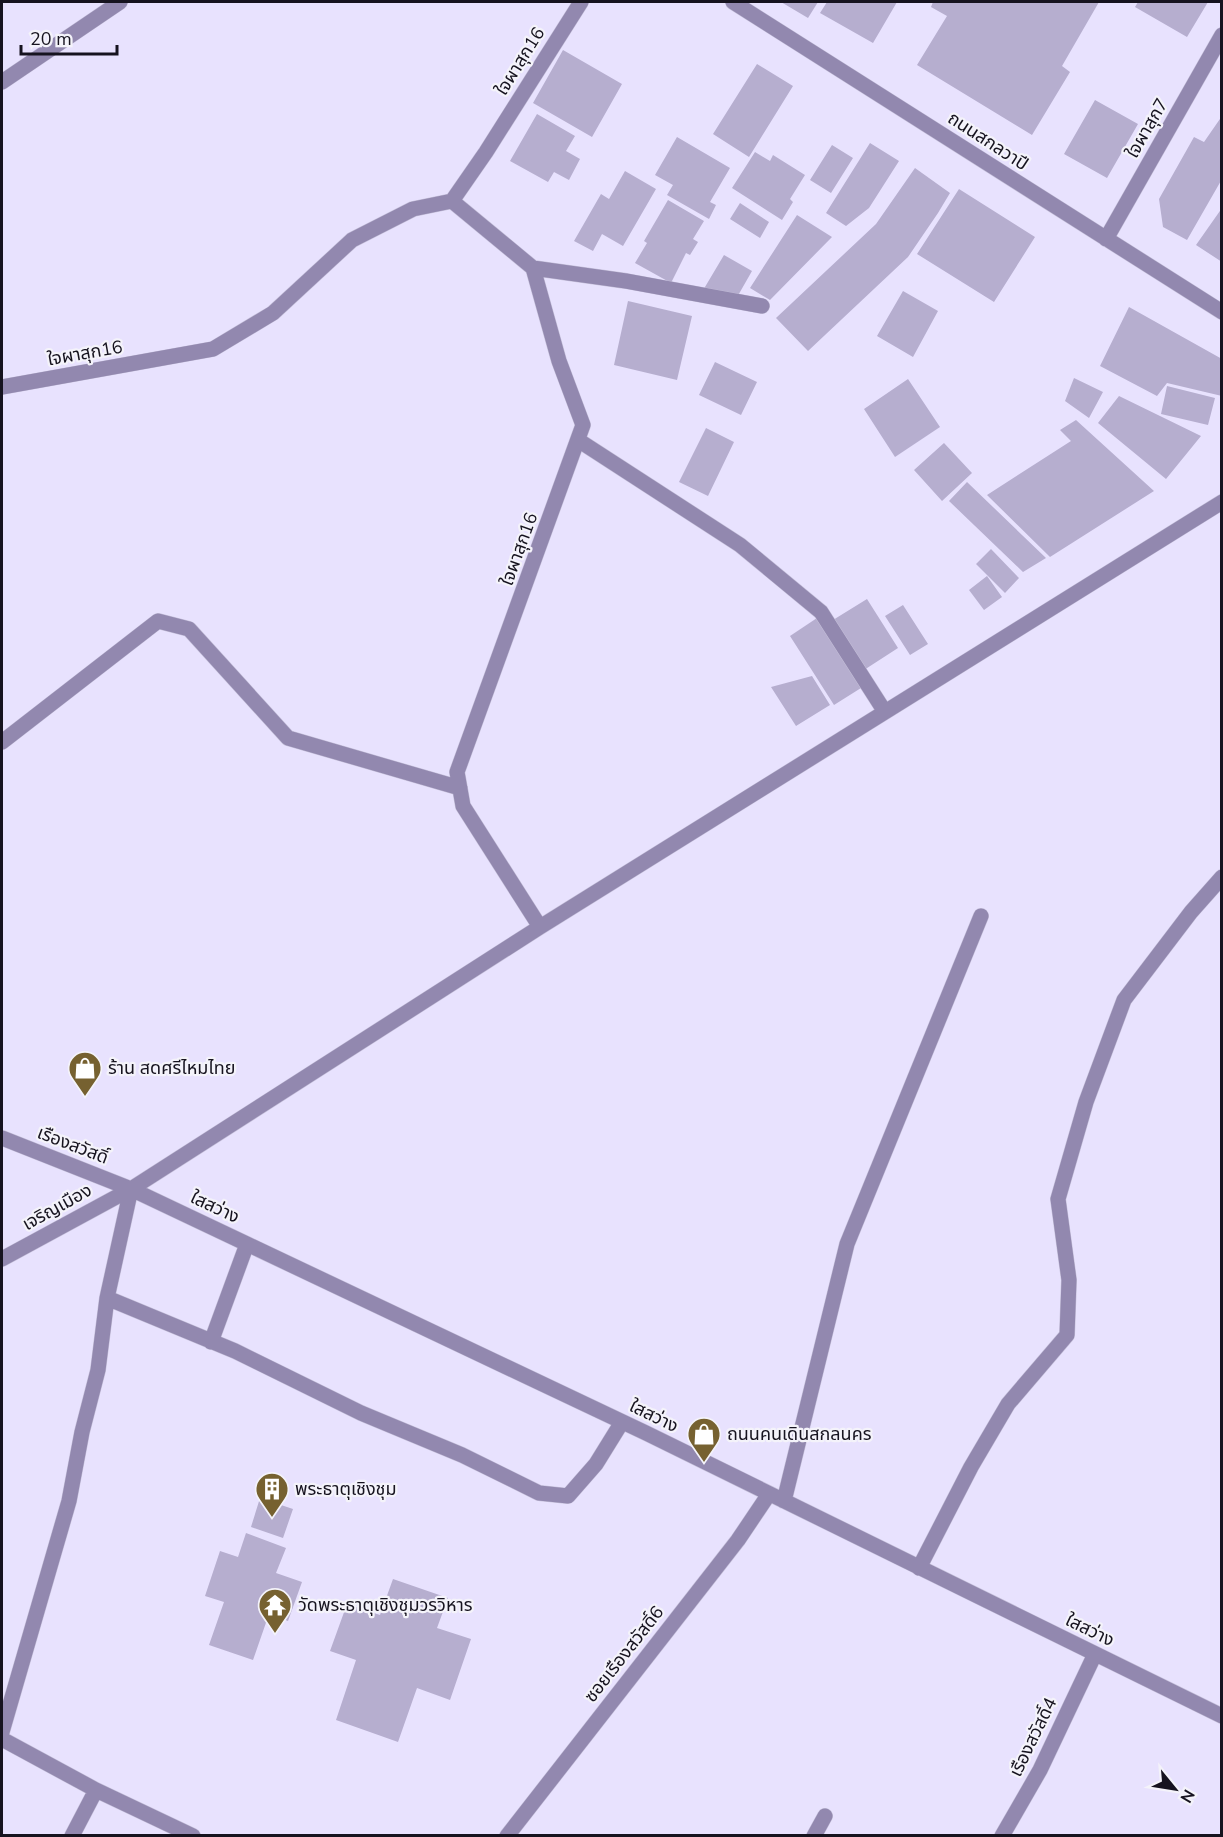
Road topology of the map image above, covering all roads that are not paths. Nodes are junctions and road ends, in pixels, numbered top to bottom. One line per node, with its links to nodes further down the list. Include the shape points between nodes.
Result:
1 (120, 2): 5 (street)
2 (581, 2): 6 (street, ใจผาสุก16)
3 (733, 2): 7 (street, ถนนสกลวาปี)
4 (1221, 36): 7 (street, ใจผาสุก7)
5 (2, 82)
6 (452, 201): 8 (street); 11 (street, ใจผาสุก16, via 413,209 352,240 273,313 213,350)
7 (1106, 239): 10 (street, ถนนสกลวาปี)
8 (533, 268): 9 (street); 12 (street, ใจผาสุก16, via 559,361 583,425)
9 (762, 306)
10 (1221, 312)
11 (2, 387)
12 (578, 440): 14 (street, via 740,545 821,612); 16 (street, ใจผาสุก16, via 457,772)
13 (1221, 502): 14 (street, เจริญเมือง)
14 (885, 712): 19 (street, เจริญเมือง)
15 (2, 742): 16 (street, via 158,621 189,629 288,738)
16 (460, 788): 19 (street, ใจผาสุก16, via 463,806)
17 (1221, 877): 29 (street, via 1124,1000 1086,1102 1058,1199 1070,1280 1068,1335 1008,1404)
18 (981, 916): 28 (street, via 847,1244)
19 (540, 927): 21 (street, เจริญเมือง)
20 (2, 1138): 21 (street, เรืองสวัสดิ์)
21 (131, 1189): 22 (street, ใสสว่าง); 23 (street, เจริญเมือง); 24 (street)
22 (247, 1244): 25 (street); 26 (street, ใสสว่าง)
23 (2, 1259)
24 (107, 1298): 25 (street); 32 (street, via 98,1370 69,1501)
25 (211, 1341): 26 (street, via 539,1493 568,1496 596,1464)
26 (622, 1422): 27 (street, ใสสว่าง)
27 (769, 1494): 28 (street, ใสสว่าง); 38 (street, ซอยเรืองสวัสดิ์6, via 738,1540)
28 (784, 1501): 29 (street, ใสสว่าง)
29 (919, 1568): 30 (street, ใสสว่าง)
30 (1095, 1654): 31 (street, ใสสว่าง); 40 (street, เรืองสวัสดิ์4, via 1040,1770)
31 (1221, 1716)
32 (2, 1732)
33 (2, 1739): 34 (street)
34 (96, 1790): 36 (street); 37 (street)
35 (825, 1816): 39 (street)
36 (72, 1836)
37 (193, 1836)
38 (507, 1836)
39 (814, 1836)
40 (1002, 1836)

